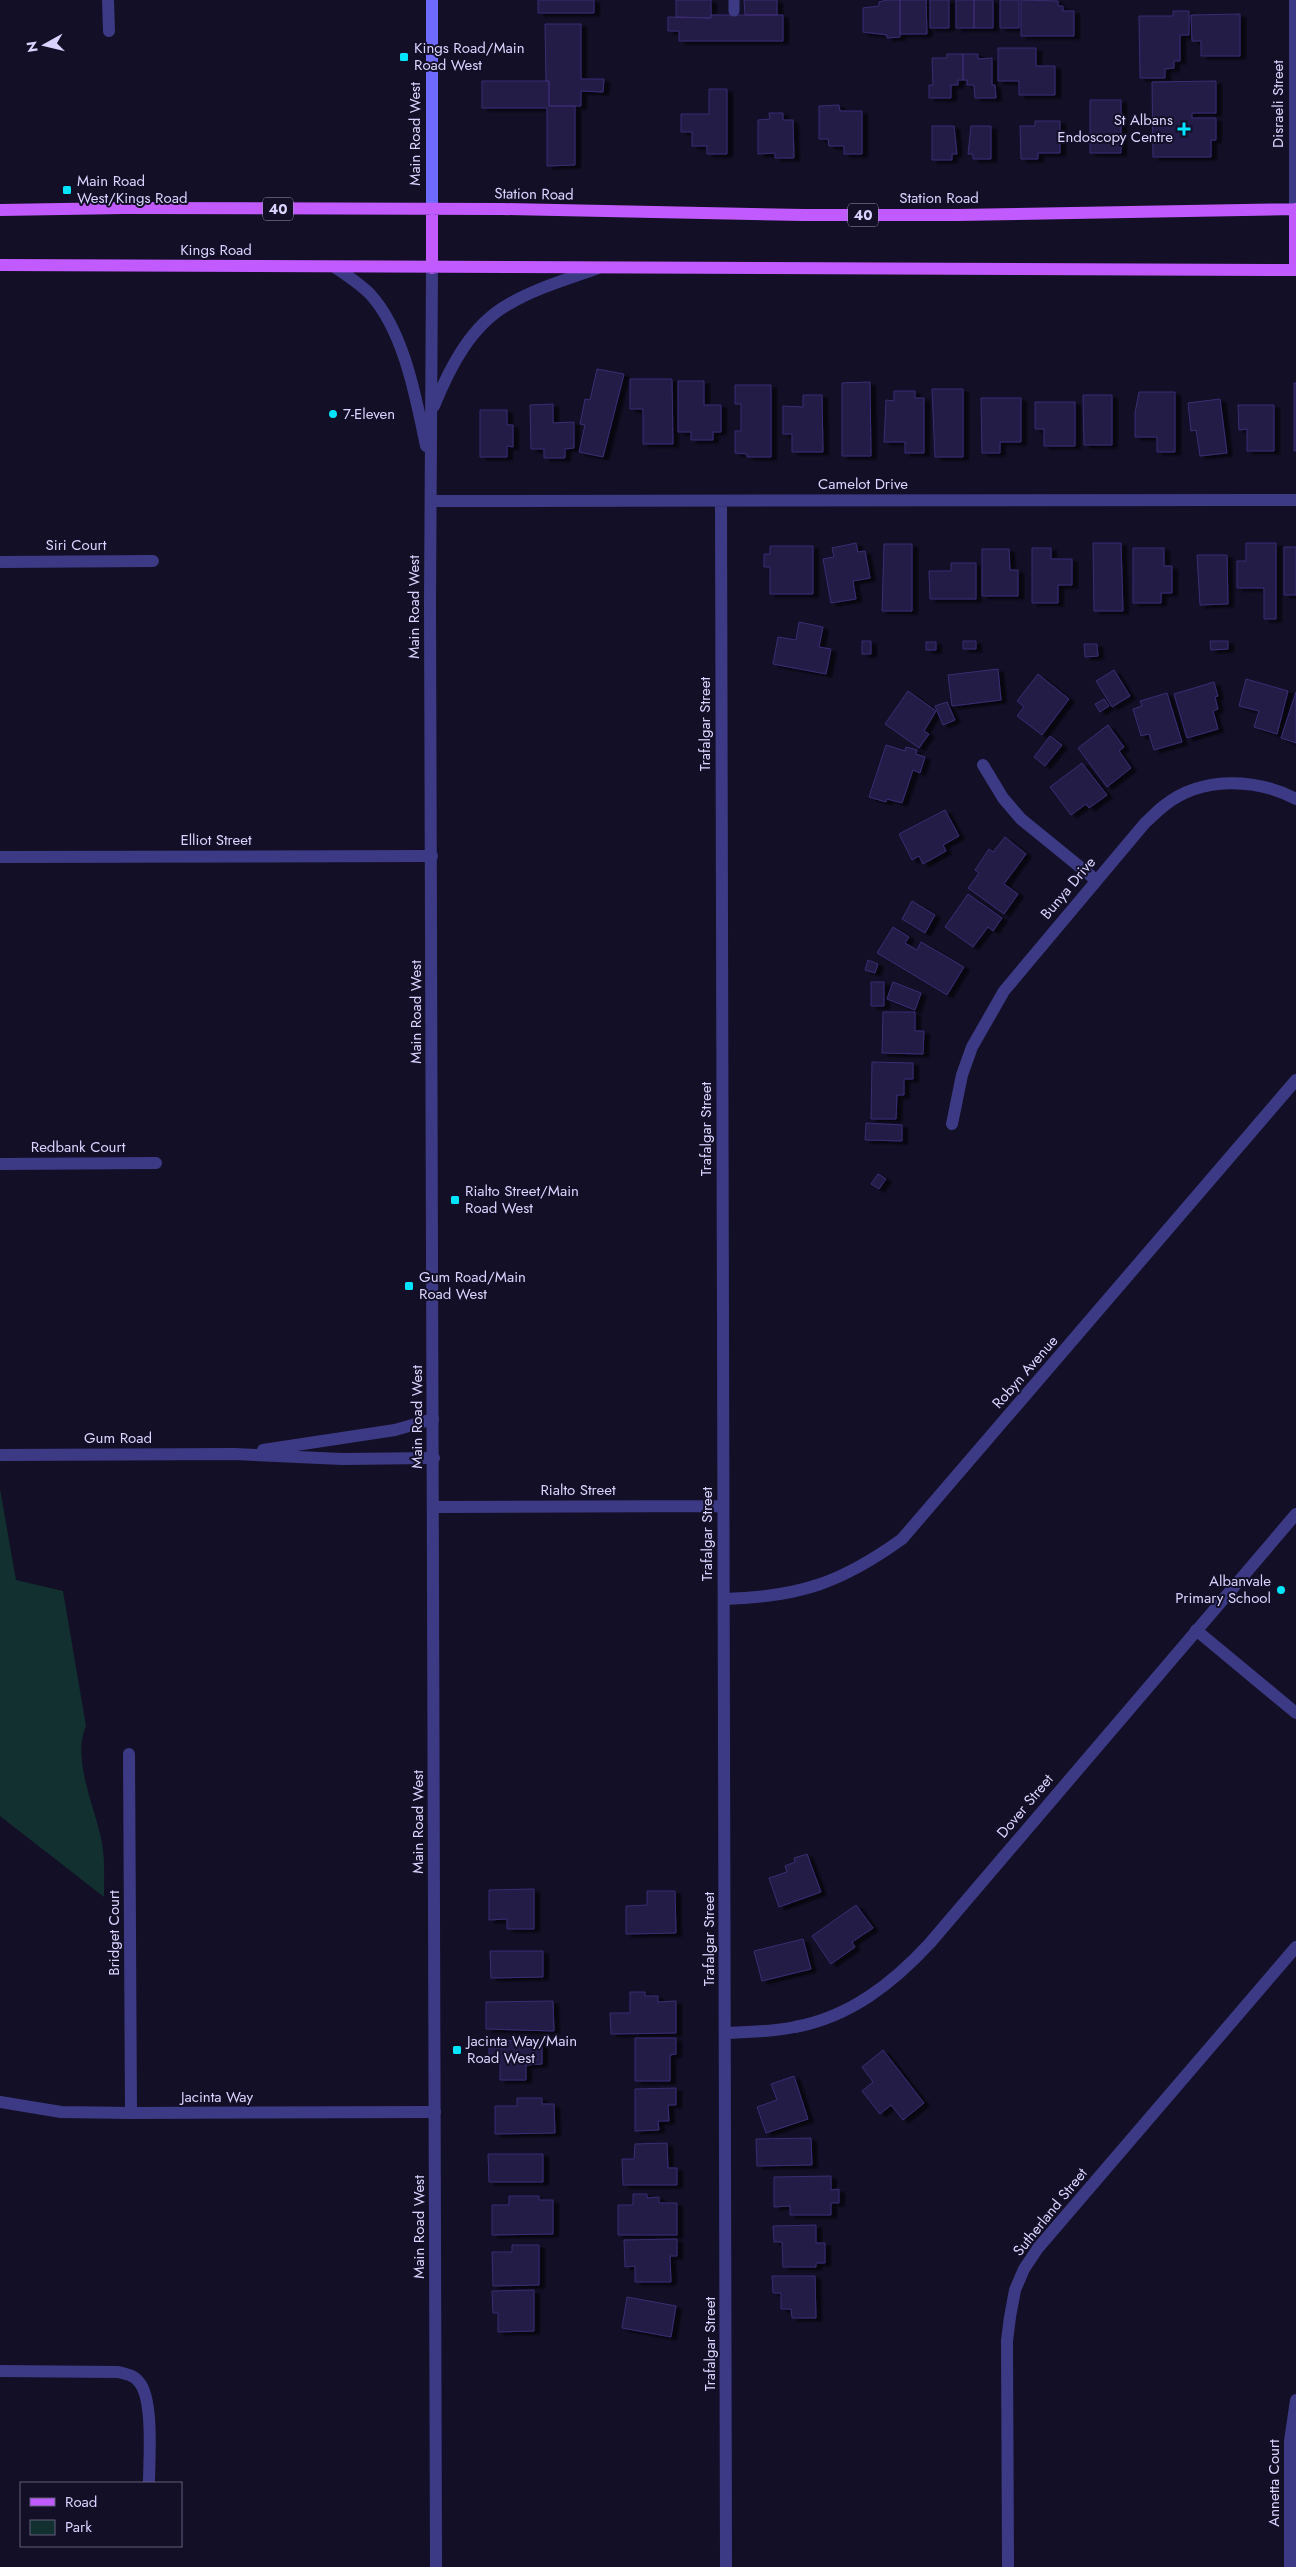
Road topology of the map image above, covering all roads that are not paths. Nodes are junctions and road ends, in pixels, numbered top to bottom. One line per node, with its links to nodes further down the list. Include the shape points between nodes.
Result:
1 (108, 0): 4 (street)
2 (432, 0): 5 (main road, Main Road West)
3 (1295, 0): 6 (street, Disraeli Street)
4 (108, 31)
5 (432, 209): 6 (main road, Station Road / 40, via 957,215); 7 (main road, 40); 10 (main road)
6 (1296, 209): 12 (main road)
7 (0, 210)
8 (0, 265): 9 (main road, Kings Road)
9 (336, 268): 10 (main road, Kings Road); 14 (street, via 371,296 392,331 413,388)
10 (432, 268): 11 (main road); 13 (street, Main Road West)
11 (598, 268): 12 (main road); 13 (street, via 538,291 492,315 457,359)
12 (1296, 270)
13 (431, 413): 14 (street, Main Road West)
14 (431, 468): 17 (street, Main Road West)
15 (721, 500): 16 (street, Camelot Drive); 17 (street, Camelot Drive); 33 (street, Trafalgar Street)
16 (1296, 500)
17 (431, 501): 22 (street, Main Road West)
18 (153, 561): 19 (street, Siri Court)
19 (0, 562)
20 (983, 765): 24 (street, via 1003,798 1021,819)
21 (1296, 798): 24 (street, Bunya Drive, via 1258,784 1211,785 1188,792 1165,804 1145,823)
22 (432, 856): 23 (street, Elliot Street); 29 (street, Main Road West)
23 (0, 857)
24 (1096, 880): 26 (street, Bunya Drive, via 1004,991 986,1019 962,1076)
25 (1296, 1080): 36 (street, Robyn Avenue, via 902,1538 853,1572 823,1585 782,1595)
26 (952, 1124)
27 (156, 1163): 28 (street, Redbank Court)
28 (0, 1164)
29 (433, 1418): 30 (street, Gum Road, via 396,1430); 32 (street, Main Road West)
30 (236, 1454): 31 (street, Gum Road); 32 (street, Gum Road, via 342,1459)
31 (0, 1455)
32 (434, 1458): 34 (street, Main Road West)
33 (723, 1506): 34 (street, Rialto Street); 36 (street, Trafalgar Street)
34 (434, 1507): 43 (street, Main Road West)
35 (1296, 1514): 37 (street, Dover Street)
36 (724, 1600): 41 (street, Trafalgar Street)
37 (1196, 1630): 38 (street); 41 (street, Dover Street, via 930,1943 891,1982 854,2006 818,2021 773,2031)
38 (1296, 1713)
39 (129, 1754): 44 (street, Bridget Court)
40 (1296, 1947): 50 (street, Sutherland Street, via 1038,2248 1024,2269 1015,2290 1008,2341)
41 (725, 2033): 49 (street, Trafalgar Street)
42 (0, 2102): 44 (street, Jacinta Way, via 61,2112)
43 (435, 2112): 44 (street, Jacinta Way); 48 (street, Main Road West)
44 (131, 2113)
45 (0, 2371): 47 (street, via 118,2372 131,2375 139,2381 146,2398)
46 (1296, 2400): 51 (street, Annetta Court, via 1290,2441)
47 (150, 2482)
48 (436, 2567)
49 (726, 2567)
50 (1008, 2567)
51 (1290, 2567)

